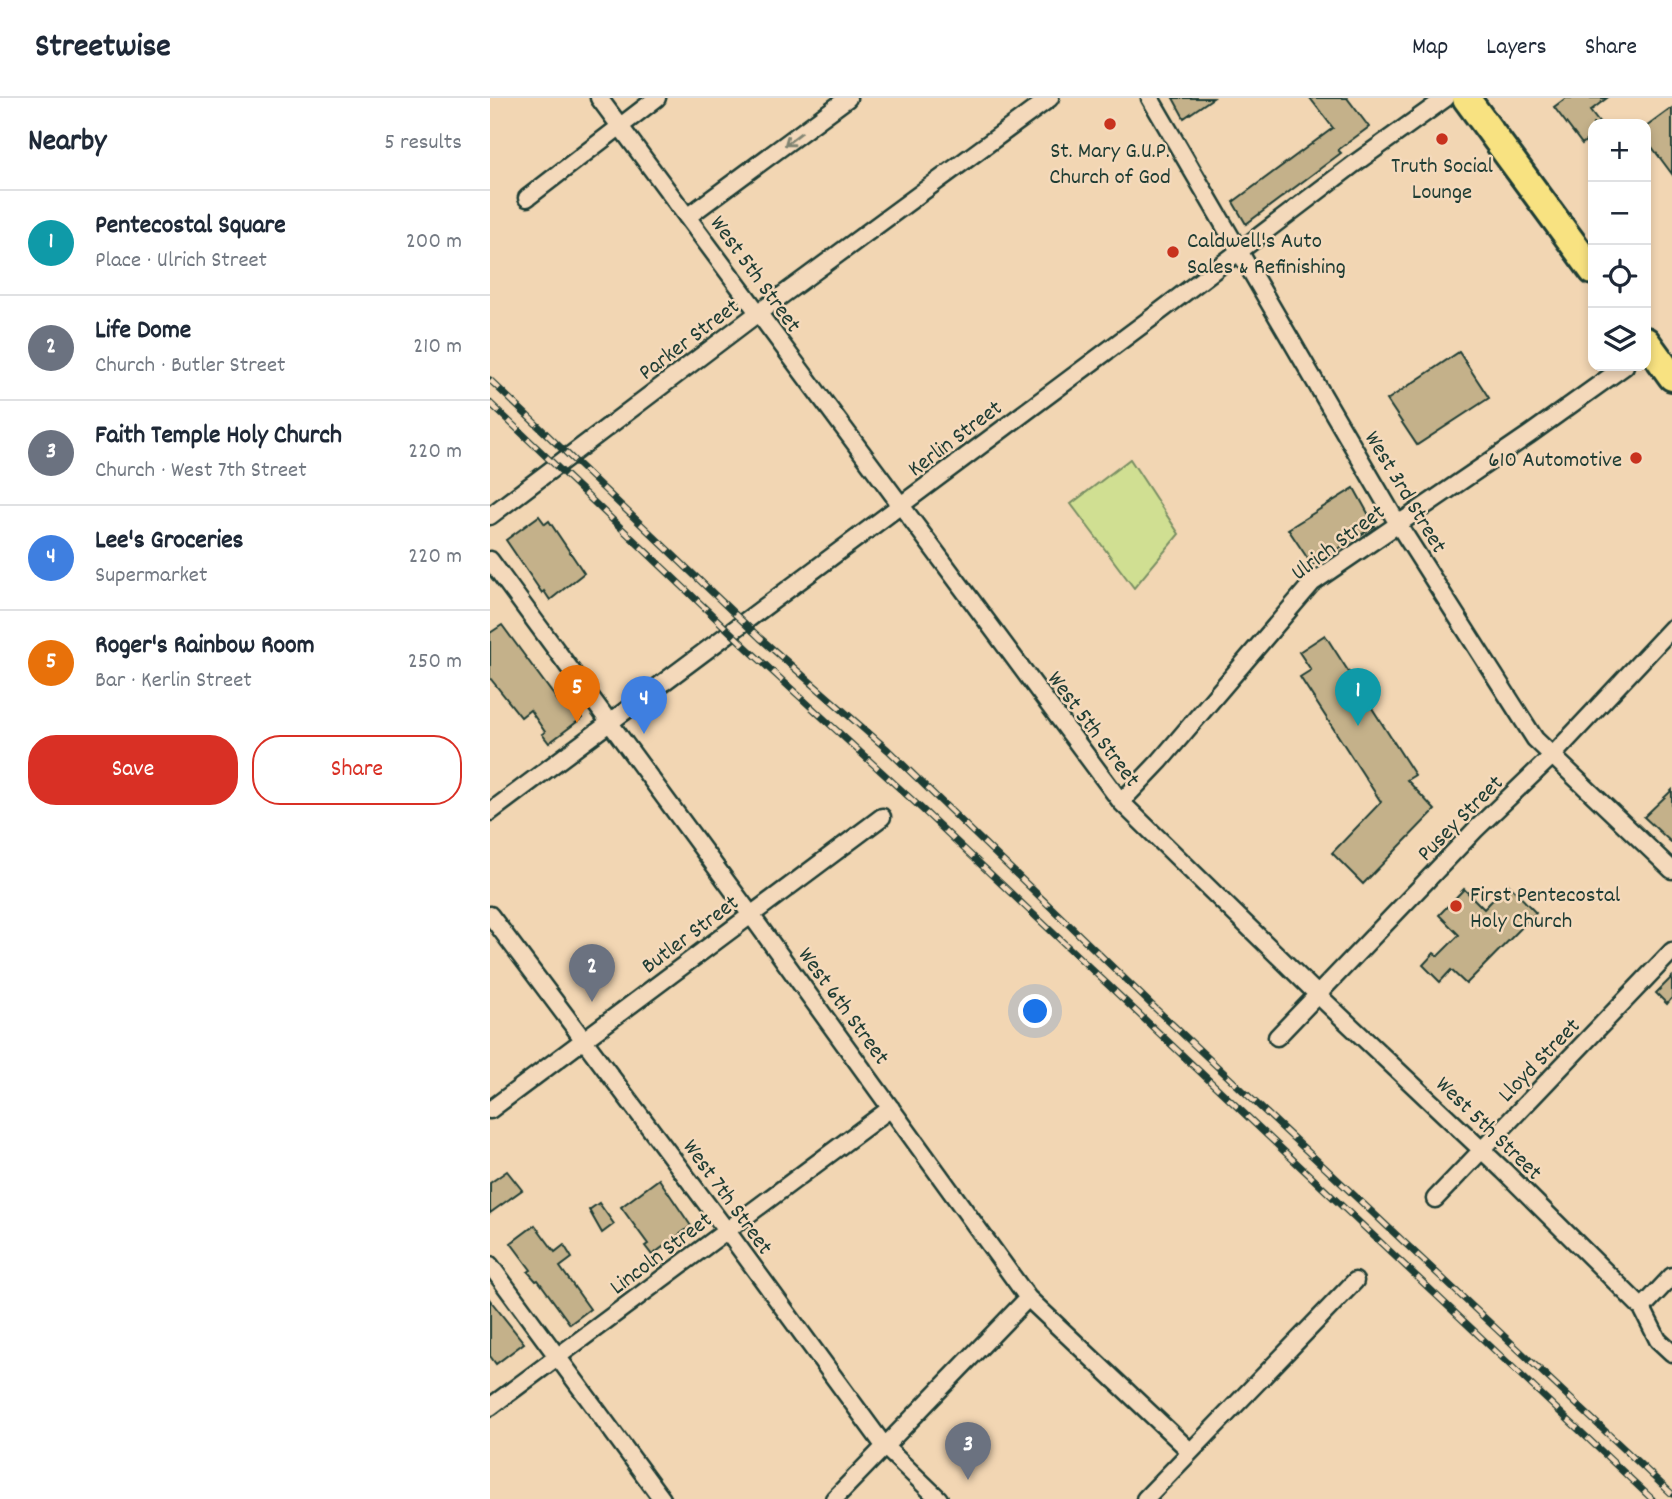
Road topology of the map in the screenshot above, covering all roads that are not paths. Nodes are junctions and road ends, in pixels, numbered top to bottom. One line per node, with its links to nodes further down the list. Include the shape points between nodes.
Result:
1 (599, 98): 8 (street, West 5th Street)
2 (657, 98): 8 (street)
3 (848, 98): 10 (street, one-way to 10)
4 (1050, 98): 13 (street, Parker Street)
5 (1150, 98): 11 (street, West 3rd Street)
6 (1446, 98): 11 (street, Kerlin Street)
7 (1466, 98): 12 (main road)
8 (620, 126): 9 (street); 10 (street, West 5th Street)
9 (527, 198)
10 (687, 217): 13 (street, West 5th Street)
11 (1240, 251): 17 (street, Kerlin Street); 19 (street, West 3rd Street)
12 (1588, 264)
13 (758, 313): 17 (street, West 5th Street); 18 (street, Parker Street)
14 (1651, 351): 16 (main road)
15 (1618, 371): 19 (street, Ulrich Street)
16 (1672, 377)
17 (901, 505): 22 (street, Kerlin Street); 24 (street, West 5th Street)
18 (490, 516)
19 (1398, 524): 23 (street, West 3rd Street, via 1535,739); 24 (street, Ulrich Street, via 1312,583)
20 (490, 560): 22 (street, West 6th Street)
21 (1672, 628): 23 (street, Pusey Street)
22 (609, 723): 25 (street, Kerlin Street); 29 (street, West 6th Street)
23 (1553, 755): 27 (street, West 3rd Street); 31 (street, Pusey Street)
24 (1121, 802): 31 (street, West 5th Street)
25 (490, 812)
26 (882, 817): 29 (street, Butler Street)
27 (1672, 870)
28 (490, 915): 33 (street, West 7th Street)
29 (751, 915): 33 (street, Butler Street); 34 (street, West 6th Street)
30 (1672, 951): 36 (street, Lloyd Street)
31 (1317, 994): 32 (street, Pusey Street); 36 (street, West 5th Street)
32 (1277, 1037)
33 (584, 1040): 35 (street, Butler Street); 38 (street, West 7th Street)
34 (891, 1108): 38 (street, Lincoln Street); 42 (street, West 6th Street)
35 (490, 1110)
36 (1483, 1150): 37 (street, Lloyd Street); 43 (street, West 5th Street)
37 (1435, 1199)
38 (727, 1231): 45 (street, Lincoln Street); 47 (street, West 7th Street)
39 (490, 1265): 45 (street)
40 (1672, 1276): 43 (street)
41 (1355, 1281): 48 (street)
42 (1028, 1298): 47 (street); 48 (street, West 6th Street)
43 (1642, 1308): 44 (street, West 5th Street, via 1658,1340)
44 (1672, 1353)
45 (557, 1357): 46 (street, Lincoln Street); 49 (street)
46 (490, 1407)
47 (884, 1447): 50 (street); 51 (street, West 7th Street)
48 (1191, 1451): 52 (street)
49 (662, 1499)
50 (834, 1499)
51 (939, 1499)
52 (1145, 1499)

